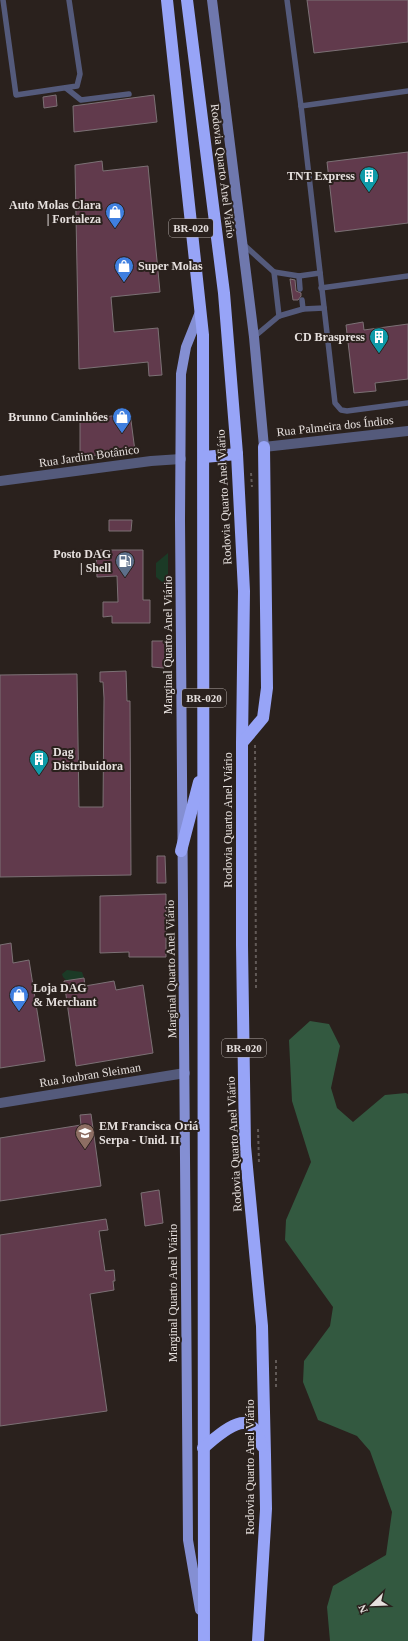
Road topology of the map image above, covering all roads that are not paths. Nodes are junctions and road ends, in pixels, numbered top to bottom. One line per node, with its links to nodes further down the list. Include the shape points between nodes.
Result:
1 (3, 0): 7 (lane, via 16,94)
2 (69, 0): 7 (lane, via 80,74 77,86)
3 (167, 0): 21 (highway, Rodovia Quarto Anel Viário / BR-020)
4 (187, 0): 27 (highway, Rodovia Quarto Anel Viário / BR-020, via 224,294)
5 (212, 0): 11 (street)
6 (287, 0): 10 (lane)
7 (66, 88): 9 (lane, via 81,100)
8 (408, 91): 10 (lane)
9 (129, 94)
10 (301, 106): 13 (lane)
11 (243, 244): 12 (lane); 23 (street)
12 (274, 272): 14 (lane); 22 (lane)
13 (320, 273): 14 (lane); 16 (lane)
14 (299, 276): 17 (lane)
15 (408, 276): 16 (lane)
16 (321, 288): 19 (lane)
17 (300, 289)
18 (302, 300): 20 (lane)
19 (324, 308): 20 (lane); 24 (lane, via 335,403 338,407 347,410)
20 (303, 309): 22 (lane)
21 (200, 312): 28 (highway, Rodovia Quarto Anel Viário / BR-020, via 203,335); 29 (main road, Marginal Quarto Anel Viário / BR-020, via 186,347 181,374)
22 (279, 316): 23 (lane)
23 (254, 337): 26 (street)
24 (408, 403)
25 (408, 431): 26 (street, Rua Palmeira dos Índios)
26 (264, 446): 31 (highway, via 267,688 263,718)
27 (236, 454): 28 (highway); 31 (highway, Rodovia Quarto Anel Viário / BR-020, via 244,591)
28 (204, 458): 32 (highway, Rodovia Quarto Anel Viário / BR-020)
29 (181, 459): 30 (street, Rua Jardim Botânico); 33 (main road, Marginal Quarto Anel Viário / BR-020)
30 (0, 482)
31 (242, 743): 37 (highway, Rodovia Quarto Anel Viário / BR-020, via 245,1146 262,1326)
32 (204, 759): 33 (highway); 36 (highway, Rodovia Quarto Anel Viário / BR-020)
33 (181, 851): 34 (main road, Marginal Quarto Anel Viário / BR-020)
34 (185, 1074): 35 (street, Rua Joubran Sleiman); 38 (main road, Marginal Quarto Anel Viário / BR-020, via 188,1540)
35 (0, 1103)
36 (203, 1448): 37 (highway, via 227,1429 244,1423 249,1424 257,1433); 38 (highway, Rodovia Quarto Anel Viário / BR-020)
37 (265, 1455): 40 (highway, Rodovia Quarto Anel Viário / BR-020, via 266,1509)
38 (204, 1627): 39 (highway, Rodovia Quarto Anel Viário / BR-020)
39 (204, 1641)
40 (258, 1641)

